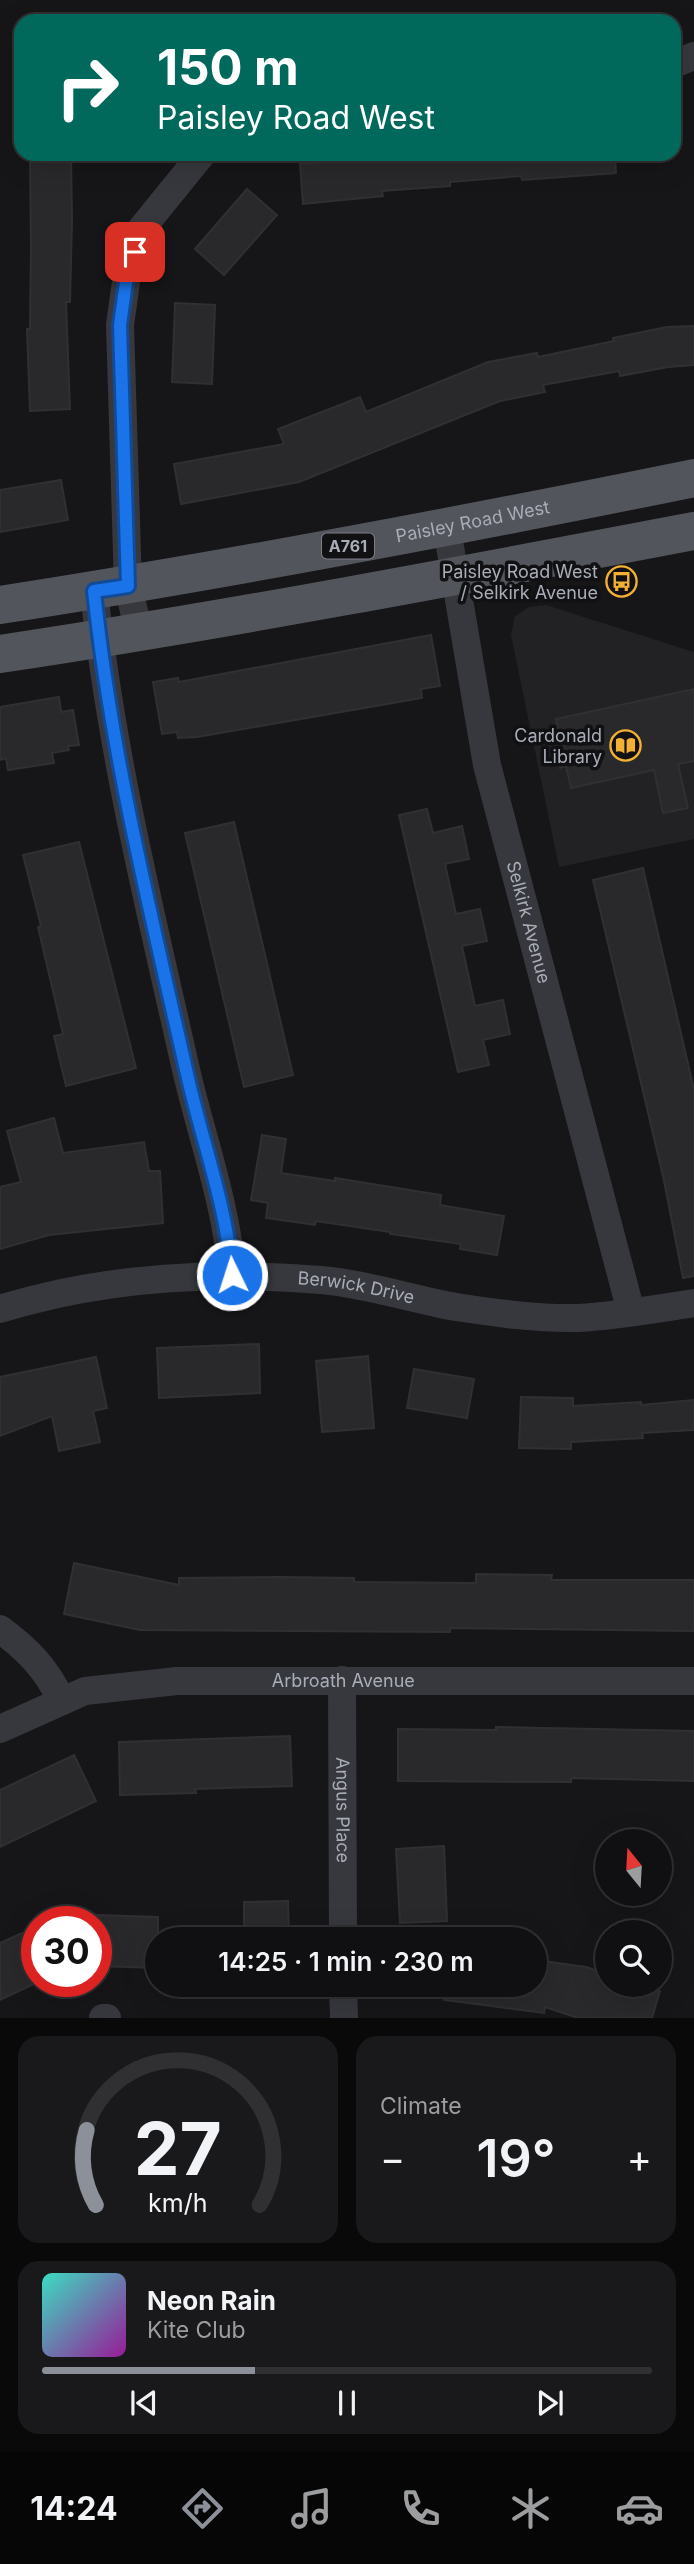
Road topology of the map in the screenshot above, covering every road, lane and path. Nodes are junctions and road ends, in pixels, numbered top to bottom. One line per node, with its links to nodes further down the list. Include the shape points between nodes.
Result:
1 (196, 161): 6 (street, via 142,228 127,275 120,325)
2 (694, 478): 3 (main road, Paisley Road West / A761)
3 (447, 528): 5 (street, Selkirk Avenue); 6 (main road, Paisley Road West / A761)
4 (694, 531): 5 (main road)
5 (454, 578): 8 (main road); 14 (street, Selkirk Avenue, via 487,765)
6 (111, 588): 7 (main road, Paisley Road West / A761); 8 (street); 9 (street)
7 (0, 605)
8 (139, 632): 9 (main road)
9 (99, 639): 10 (main road); 11 (street, via 128,813 230,1242)
10 (0, 654)
11 (232, 1275): 13 (street, Berwick Drive, via 117,1283); 14 (street, Berwick Drive, via 324,1280 517,1315 577,1318)
12 (694, 1303): 14 (street, Berwick Drive)
13 (0, 1309)
14 (632, 1312)
15 (0, 1629): 18 (street, via 37,1660)
16 (342, 1680): 17 (street, Arbroath Avenue); 18 (street, Arbroath Avenue, via 177,1681 115,1686); 20 (street, Angus Place)
17 (694, 1682)
18 (61, 1700): 19 (street, Arbroath Avenue)
19 (0, 1729)
20 (343, 1927)
21 (344, 1997): 22 (street)
22 (344, 2018)

